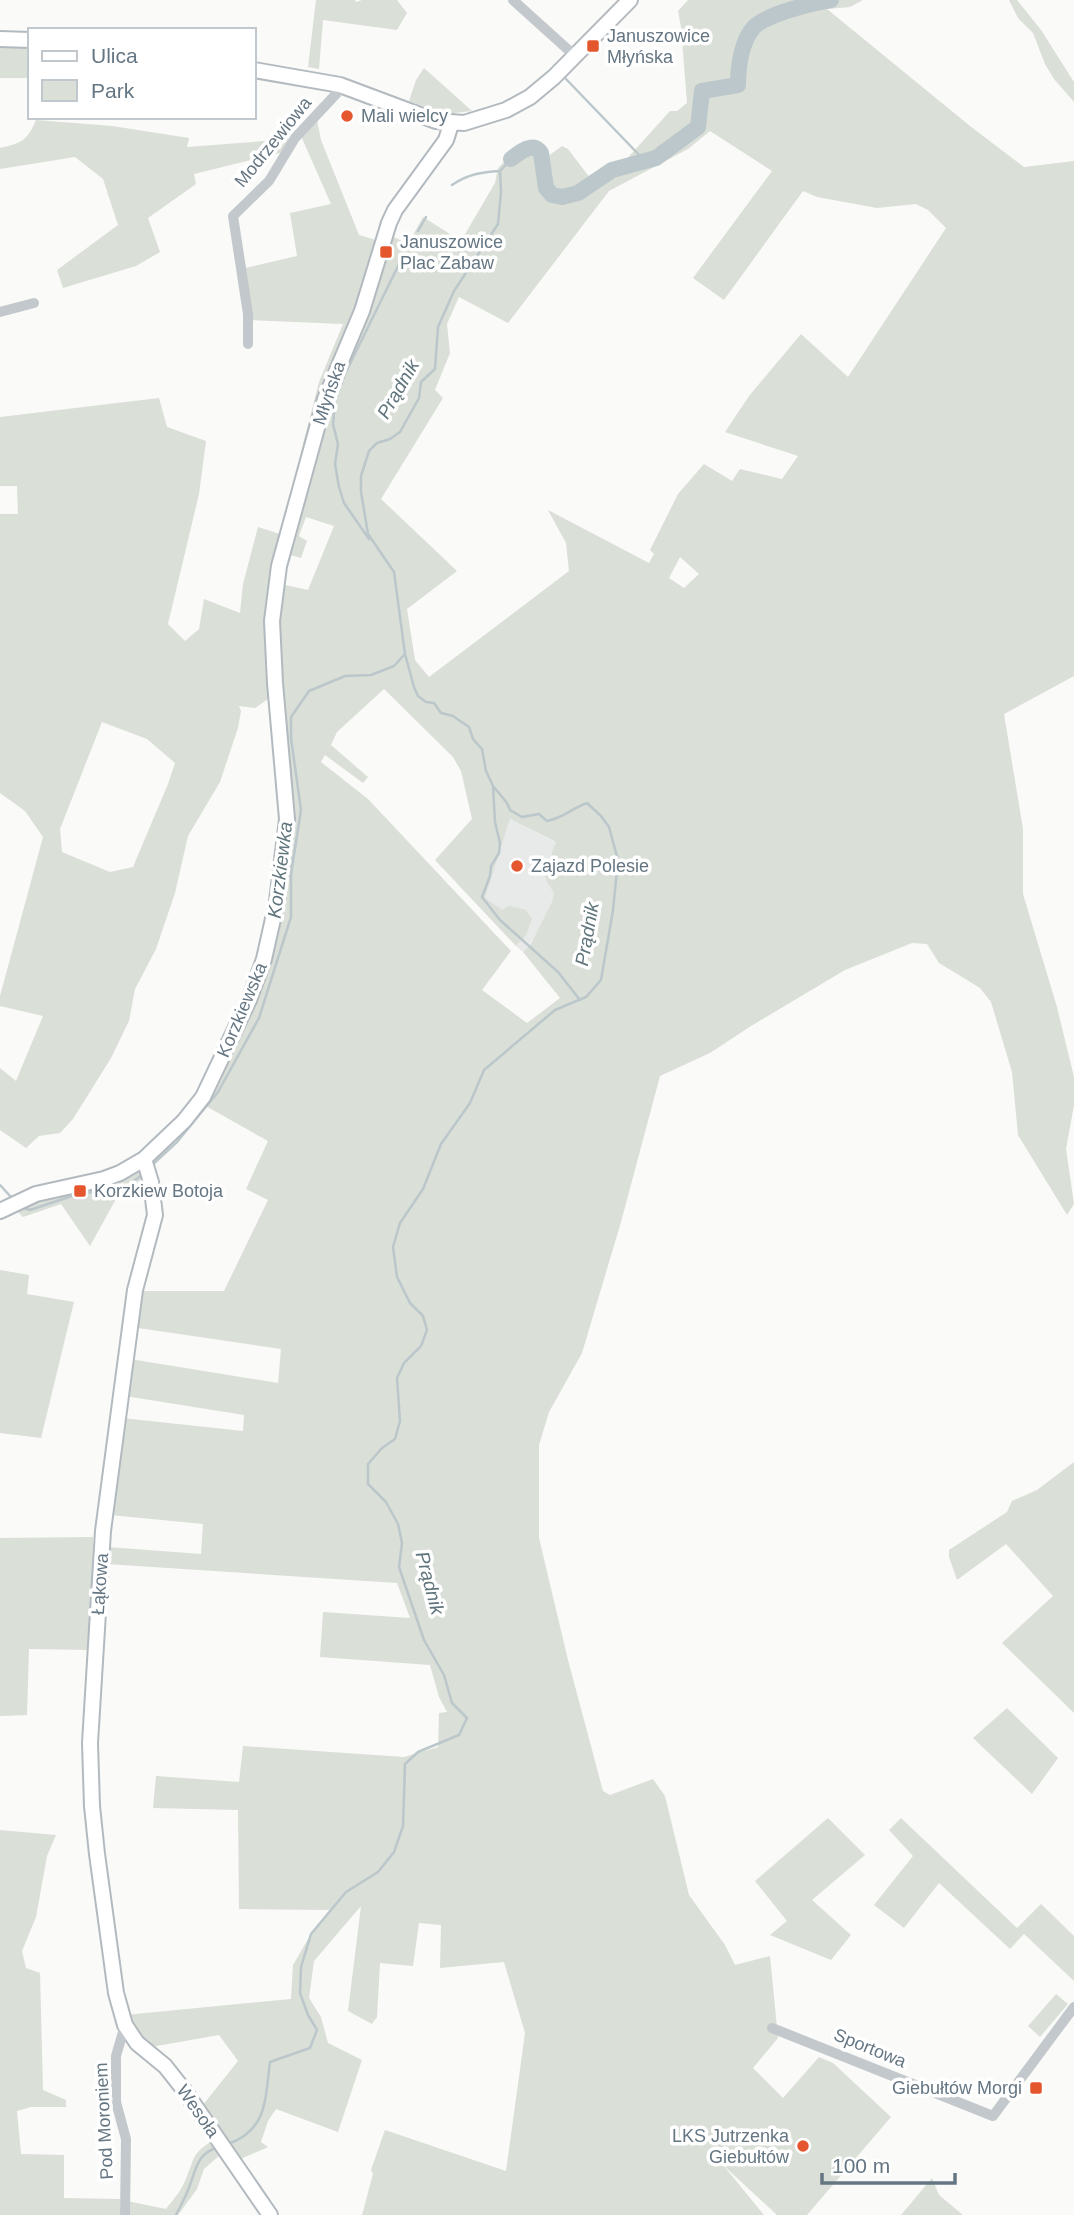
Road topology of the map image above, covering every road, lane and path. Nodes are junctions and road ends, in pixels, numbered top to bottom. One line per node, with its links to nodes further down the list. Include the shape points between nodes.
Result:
1 (513, 0): 5 (street)
2 (631, 0): 5 (street)
3 (0, 39): 4 (street)
4 (28, 40)
5 (575, 56): 8 (street, via 518,104 481,119)
6 (256, 70): 7 (street)
7 (340, 85): 8 (street); 11 (street, Modrzewiowa, via 295,138 269,181 233,216)
8 (451, 124): 12 (street, Młyńska, via 446,140 389,223 362,311 325,399 279,566 272,621)
9 (34, 303): 10 (street)
10 (0, 312)
11 (248, 344)
12 (275, 682): 13 (street, Korzkiewska, via 287,819 264,959 239,1026 203,1097)
13 (144, 1159): 14 (street, Korzkiewska, via 104,1179 36,1194); 16 (street, Łąkowa, via 155,1215 135,1290 103,1531 90,1743 97,1854)
14 (0, 1211)
15 (1074, 2007): 17 (street, Sportowa, via 993,2116)
16 (123, 2019): 18 (street, Pod Moroniem, via 116,2056 116,2102 126,2139); 19 (street, Wesoła, via 137,2043 165,2066)
17 (772, 2028)
18 (125, 2215)
19 (270, 2215)

